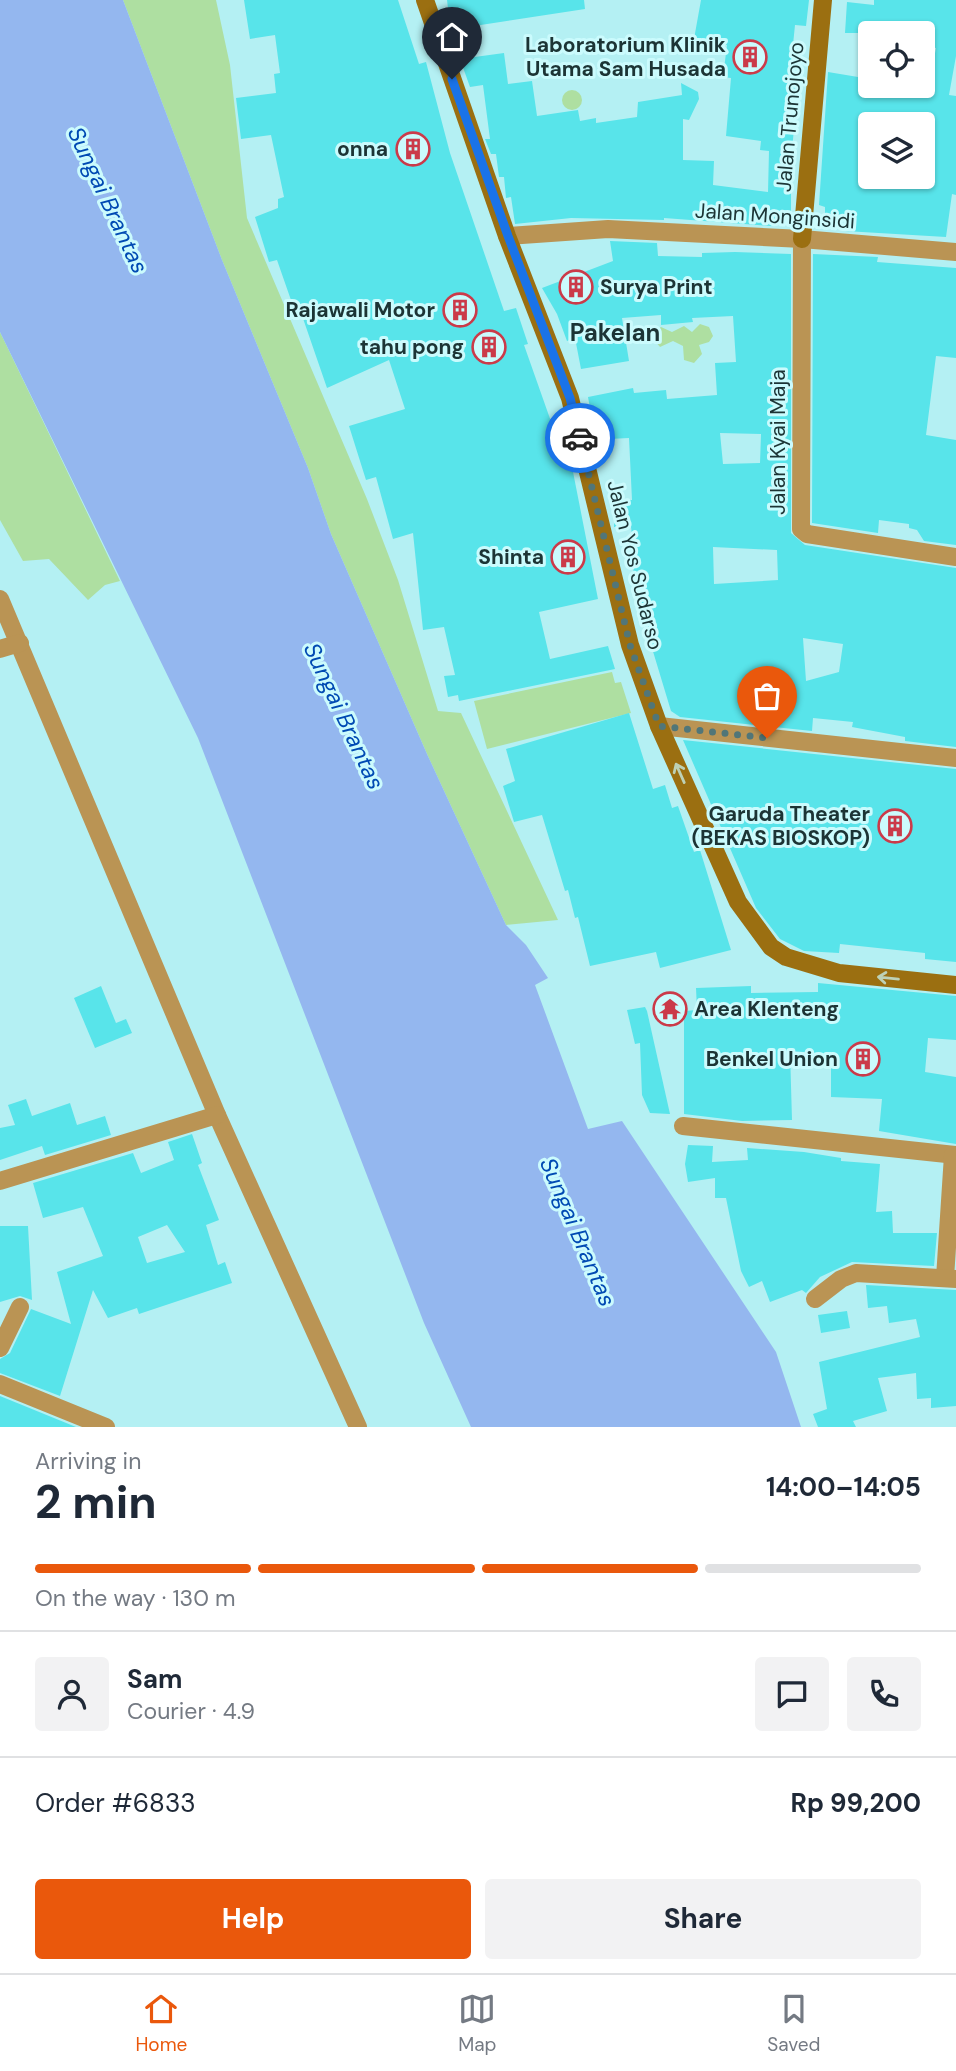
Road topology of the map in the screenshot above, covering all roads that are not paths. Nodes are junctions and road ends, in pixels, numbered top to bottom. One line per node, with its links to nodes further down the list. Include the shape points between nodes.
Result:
1 (425, 0): 3 (main road, Jalan Yos Sudarso)
2 (823, 0): 4 (main road, Jalan Trunojoyo)
3 (508, 236): 4 (street, Jalan Monginsidi, via 608,229); 10 (main road, Jalan Yos Sudarso, via 570,398 630,645)
4 (802, 239): 5 (street, Jalan Monginsidi); 6 (street, Jalan Kyai Maja, via 801,528 807,534)
5 (956, 252)
6 (956, 558)
7 (0, 599): 8 (street)
8 (20, 643): 9 (street); 13 (street)
9 (0, 649)
10 (659, 726): 11 (street); 12 (main road, Jalan Yos Sudarso, one-way to 10, via 839,973 786,957 771,947 738,902)
11 (956, 758)
12 (956, 985)
13 (217, 1115): 16 (street); 23 (street)
14 (683, 1126): 15 (street)
15 (954, 1155): 17 (street)
16 (0, 1181)
17 (951, 1278): 18 (street, via 856,1273)
18 (815, 1298)
19 (20, 1307): 20 (street)
20 (0, 1348)
21 (0, 1384): 22 (street)
22 (106, 1427)
23 (358, 1427)

